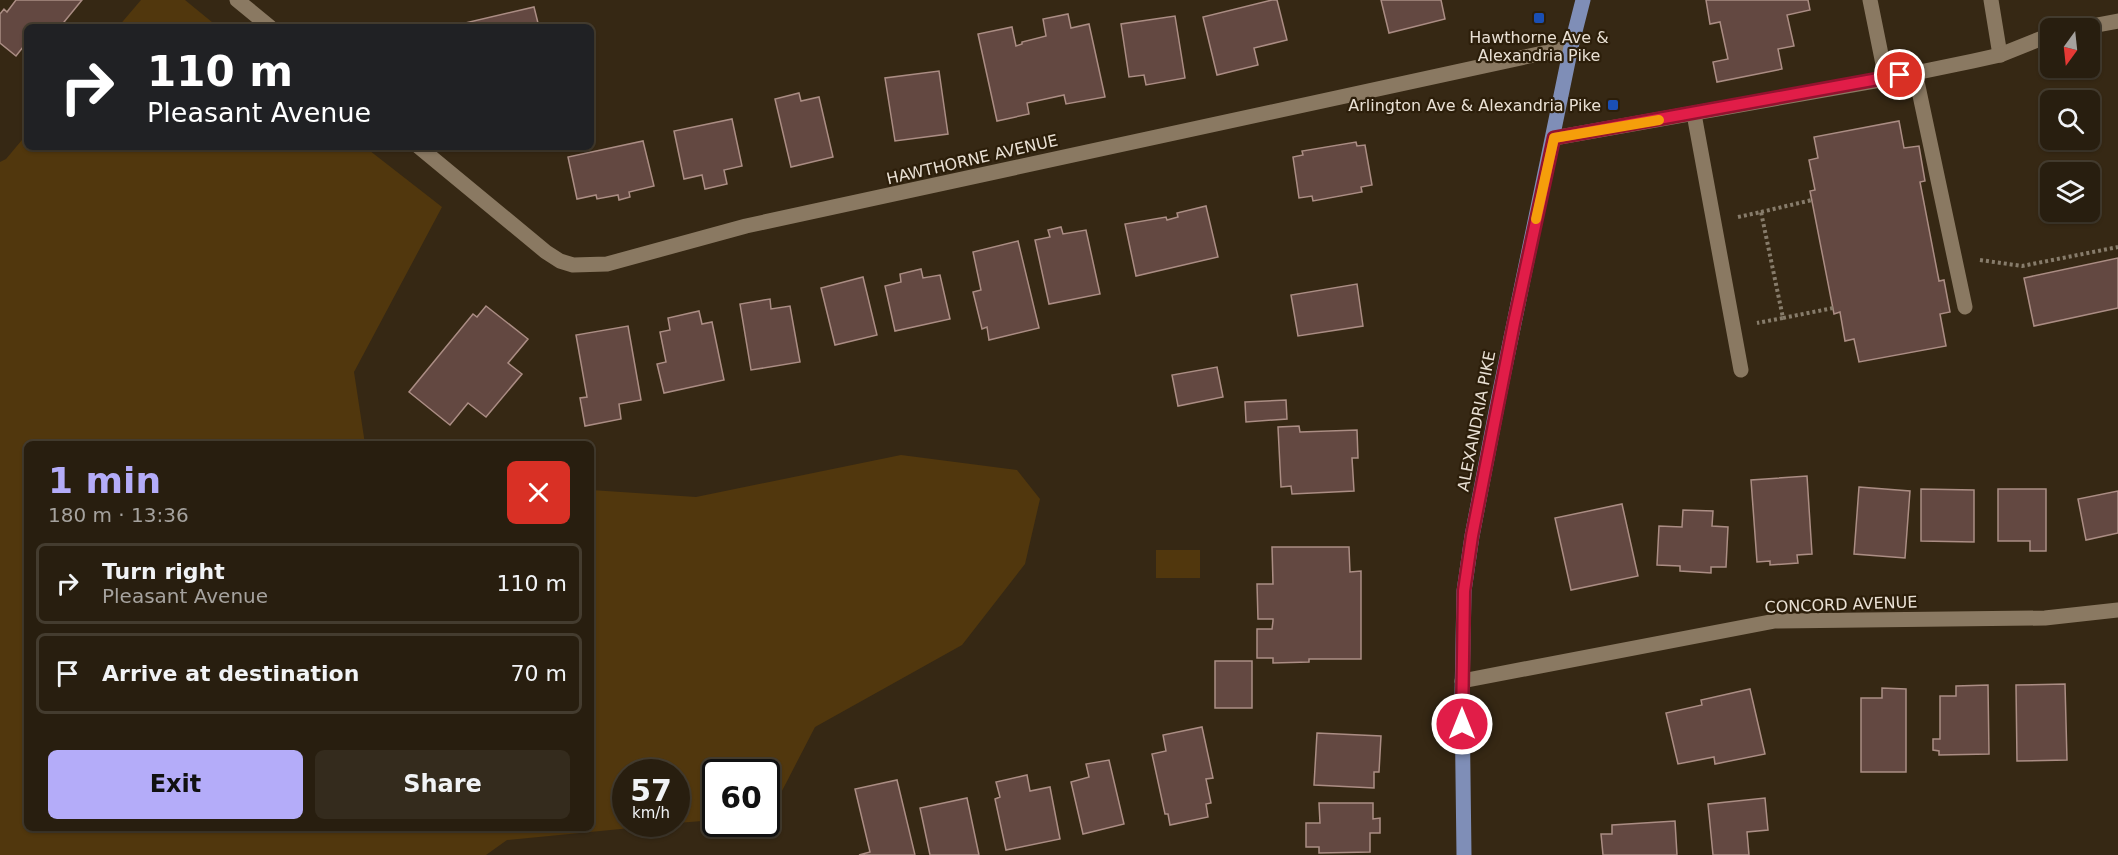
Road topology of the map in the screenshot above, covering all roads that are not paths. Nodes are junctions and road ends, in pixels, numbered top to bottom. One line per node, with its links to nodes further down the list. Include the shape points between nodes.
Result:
1 (237, 0): 6 (street)
2 (1583, 0): 9 (main road, ALEXANDRIA PIKE)
3 (1870, 0): 12 (street)
4 (1991, 0): 10 (street)
5 (2118, 21): 7 (street)
6 (266, 24)
7 (2100, 24)
8 (2040, 39): 10 (street)
9 (1571, 47): 14 (main road, ALEXANDRIA PIKE); 15 (street, HAWTHORNE AVENUE, via 746,226 607,264 573,265 560,261)
10 (2000, 55): 11 (street)
11 (1915, 72): 12 (street); 16 (street)
12 (1886, 79): 13 (street)
13 (1694, 114): 14 (street); 17 (street)
14 (1554, 138): 19 (main road, ALEXANDRIA PIKE, via 1472,536 1464,591)
15 (422, 150)
16 (1965, 307)
17 (1741, 370)
18 (2118, 610): 19 (street, CONCORD AVENUE, via 2045,618 1775,621)
19 (1462, 681): 20 (main road, ALEXANDRIA PIKE)
20 (1464, 855)

